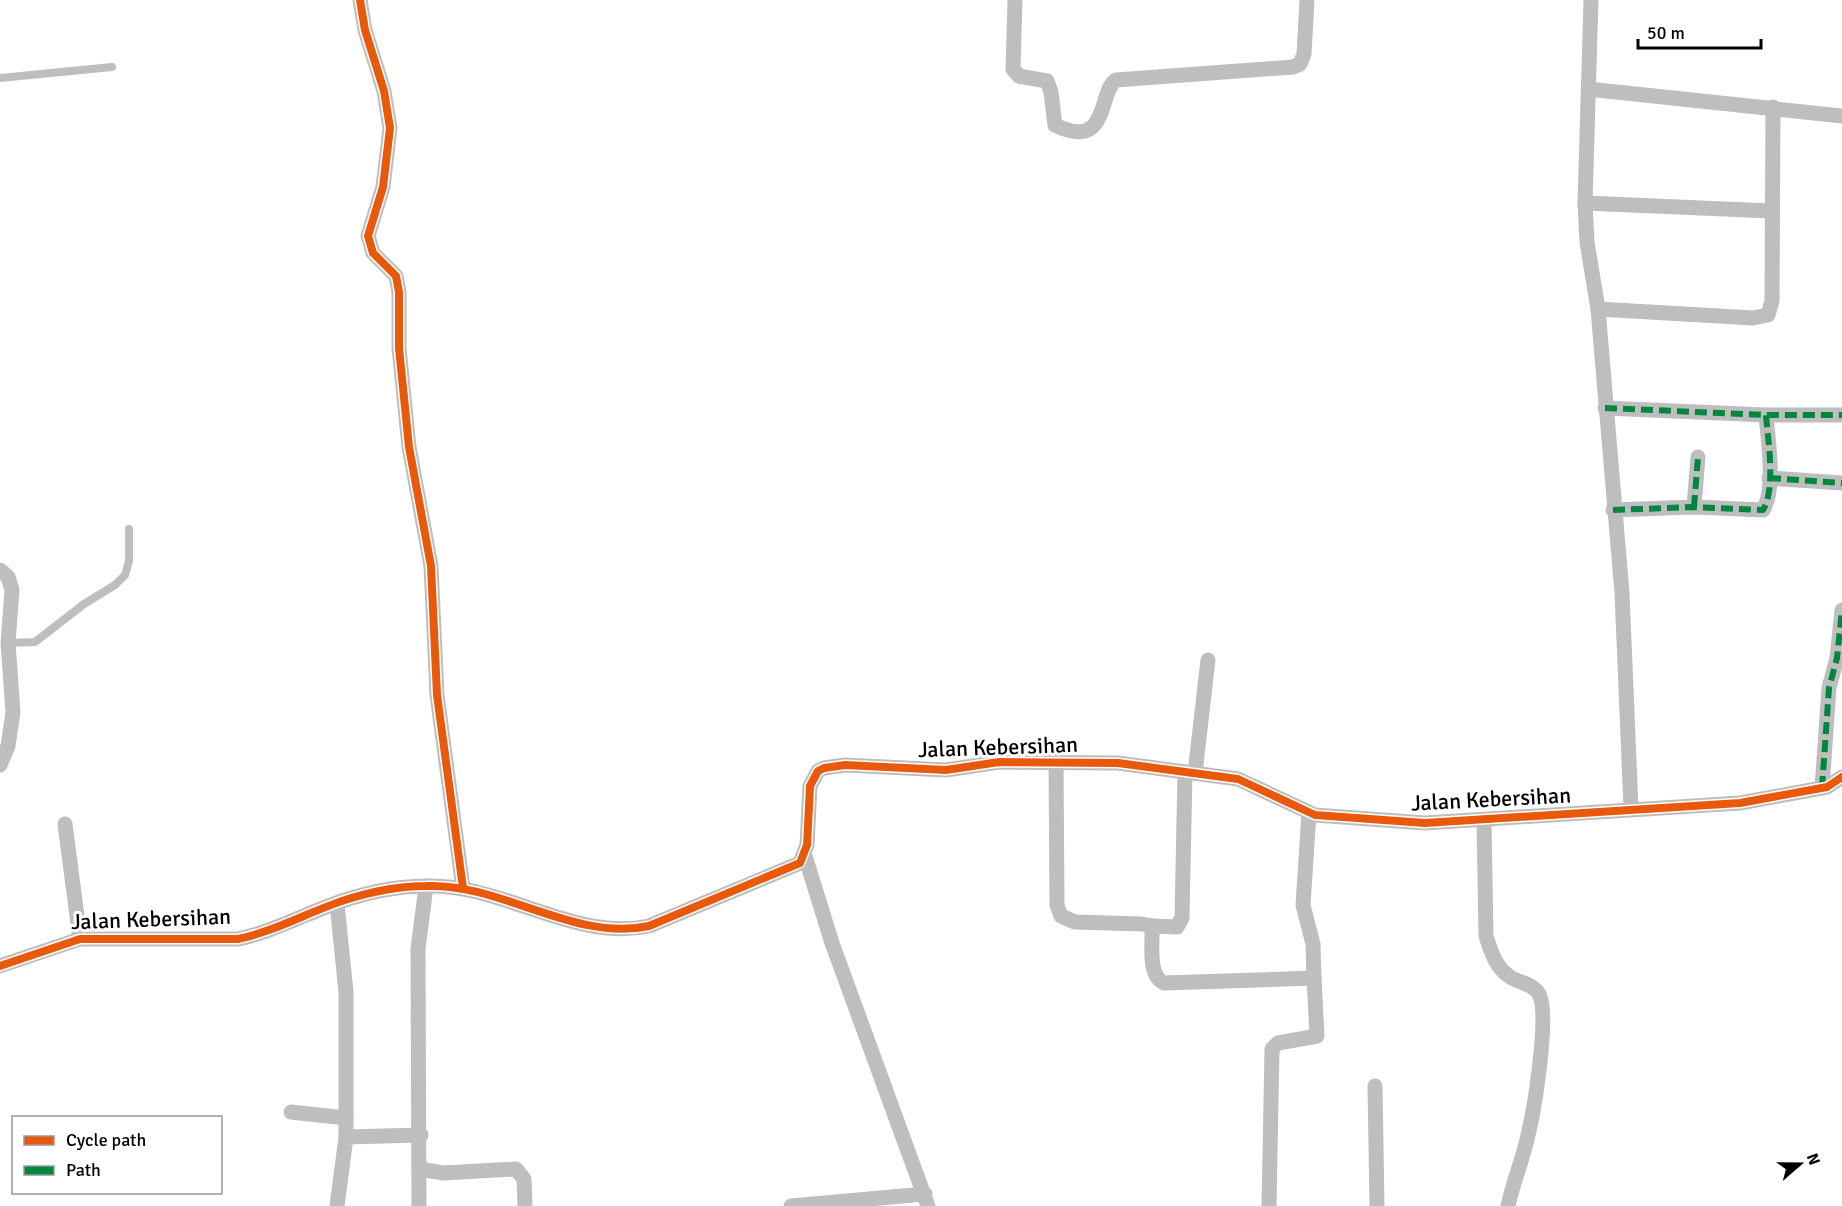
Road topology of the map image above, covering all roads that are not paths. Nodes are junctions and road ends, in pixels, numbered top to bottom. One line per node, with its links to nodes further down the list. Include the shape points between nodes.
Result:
1 (360, 0): 37 (street, via 390,128 383,187 368,236 373,253 396,276 399,292 399,348 408,436 431,566 438,694)
2 (1015, 0): 3 (street, via 1013,69 1019,76 1047,81 1055,125 1077,130 1096,124 1116,80 1293,68 1300,64 1304,54)
3 (1307, 0)
4 (1591, 0): 7 (street)
5 (112, 67): 6 (lane)
6 (0, 78)
7 (1588, 89): 8 (street); 10 (street)
8 (1773, 107): 9 (street); 11 (street)
9 (1842, 116)
10 (1585, 203): 11 (street); 12 (street)
11 (1771, 211): 12 (street, via 1772,301 1768,315 1753,318)
12 (1598, 309): 13 (street)
13 (1605, 408): 14 (street); 20 (street)
14 (1766, 415): 15 (street); 17 (street)
15 (1842, 416)
16 (1698, 457): 19 (street)
17 (1769, 478): 18 (street); 19 (street, via 1763,510)
18 (1842, 483)
19 (1694, 507): 20 (street)
20 (1613, 510): 31 (street, via 1622,593)
21 (129, 529): 24 (lane, via 129,561 125,575 115,585 35,642)
22 (0, 570): 24 (street, via 8,577 12,590)
23 (1842, 610): 30 (street, via 1829,688)
24 (8, 643): 27 (street, via 13,712 8,746)
25 (1208, 660): 28 (street)
26 (1056, 761): 28 (street, Jalan Kebersihan, via 1118,763); 35 (street, Jalan Kebersihan, via 999,762 946,770 845,765 824,768 810,786); 39 (street, via 1057,904 1061,916 1075,922)
27 (0, 765)
28 (1190, 773): 32 (street, Jalan Kebersihan, via 1238,779); 39 (street, via 1182,918 1177,927)
29 (1842, 777): 30 (street, Jalan Kebersihan)
30 (1822, 788): 31 (street, Jalan Kebersihan, via 1740,802)
31 (1631, 808): 33 (street, Jalan Kebersihan)
32 (1309, 813): 33 (street, Jalan Kebersihan, via 1355,820); 42 (street, via 1303,905 1313,944)
33 (1484, 821): 56 (street, via 1486,936 1490,951 1503,971 1535,990 1542,1007 1543,1031 1529,1135)
34 (65, 824): 40 (street)
35 (805, 856): 37 (street, Jalan Kebersihan, via 789,869 649,926 625,931 591,926); 49 (street, via 832,943)
36 (426, 886): 37 (street, Jalan Kebersihan); 38 (street, Jalan Kebersihan); 46 (street, via 418,949)
37 (463, 888)
38 (337, 904): 40 (street, Jalan Kebersihan, via 238,939); 45 (street, via 346,992)
39 (1152, 926): 42 (street, via 1154,972 1164,983)
40 (80, 939): 41 (street, Jalan Kebersihan)
41 (0, 966)
42 (1314, 978): 54 (street, via 1317,1036 1278,1043 1272,1048)
43 (1375, 1086): 55 (street)
44 (291, 1112): 45 (street)
45 (346, 1118): 47 (street)
46 (420, 1135): 47 (street); 48 (street)
47 (346, 1137): 50 (street)
48 (420, 1169): 51 (street); 52 (street, via 443,1173 516,1169 524,1179)
49 (927, 1200): 53 (street)
50 (337, 1206)
51 (419, 1206)
52 (525, 1206)
53 (791, 1206)
54 (1269, 1206)
55 (1377, 1206)
56 (1508, 1206)

